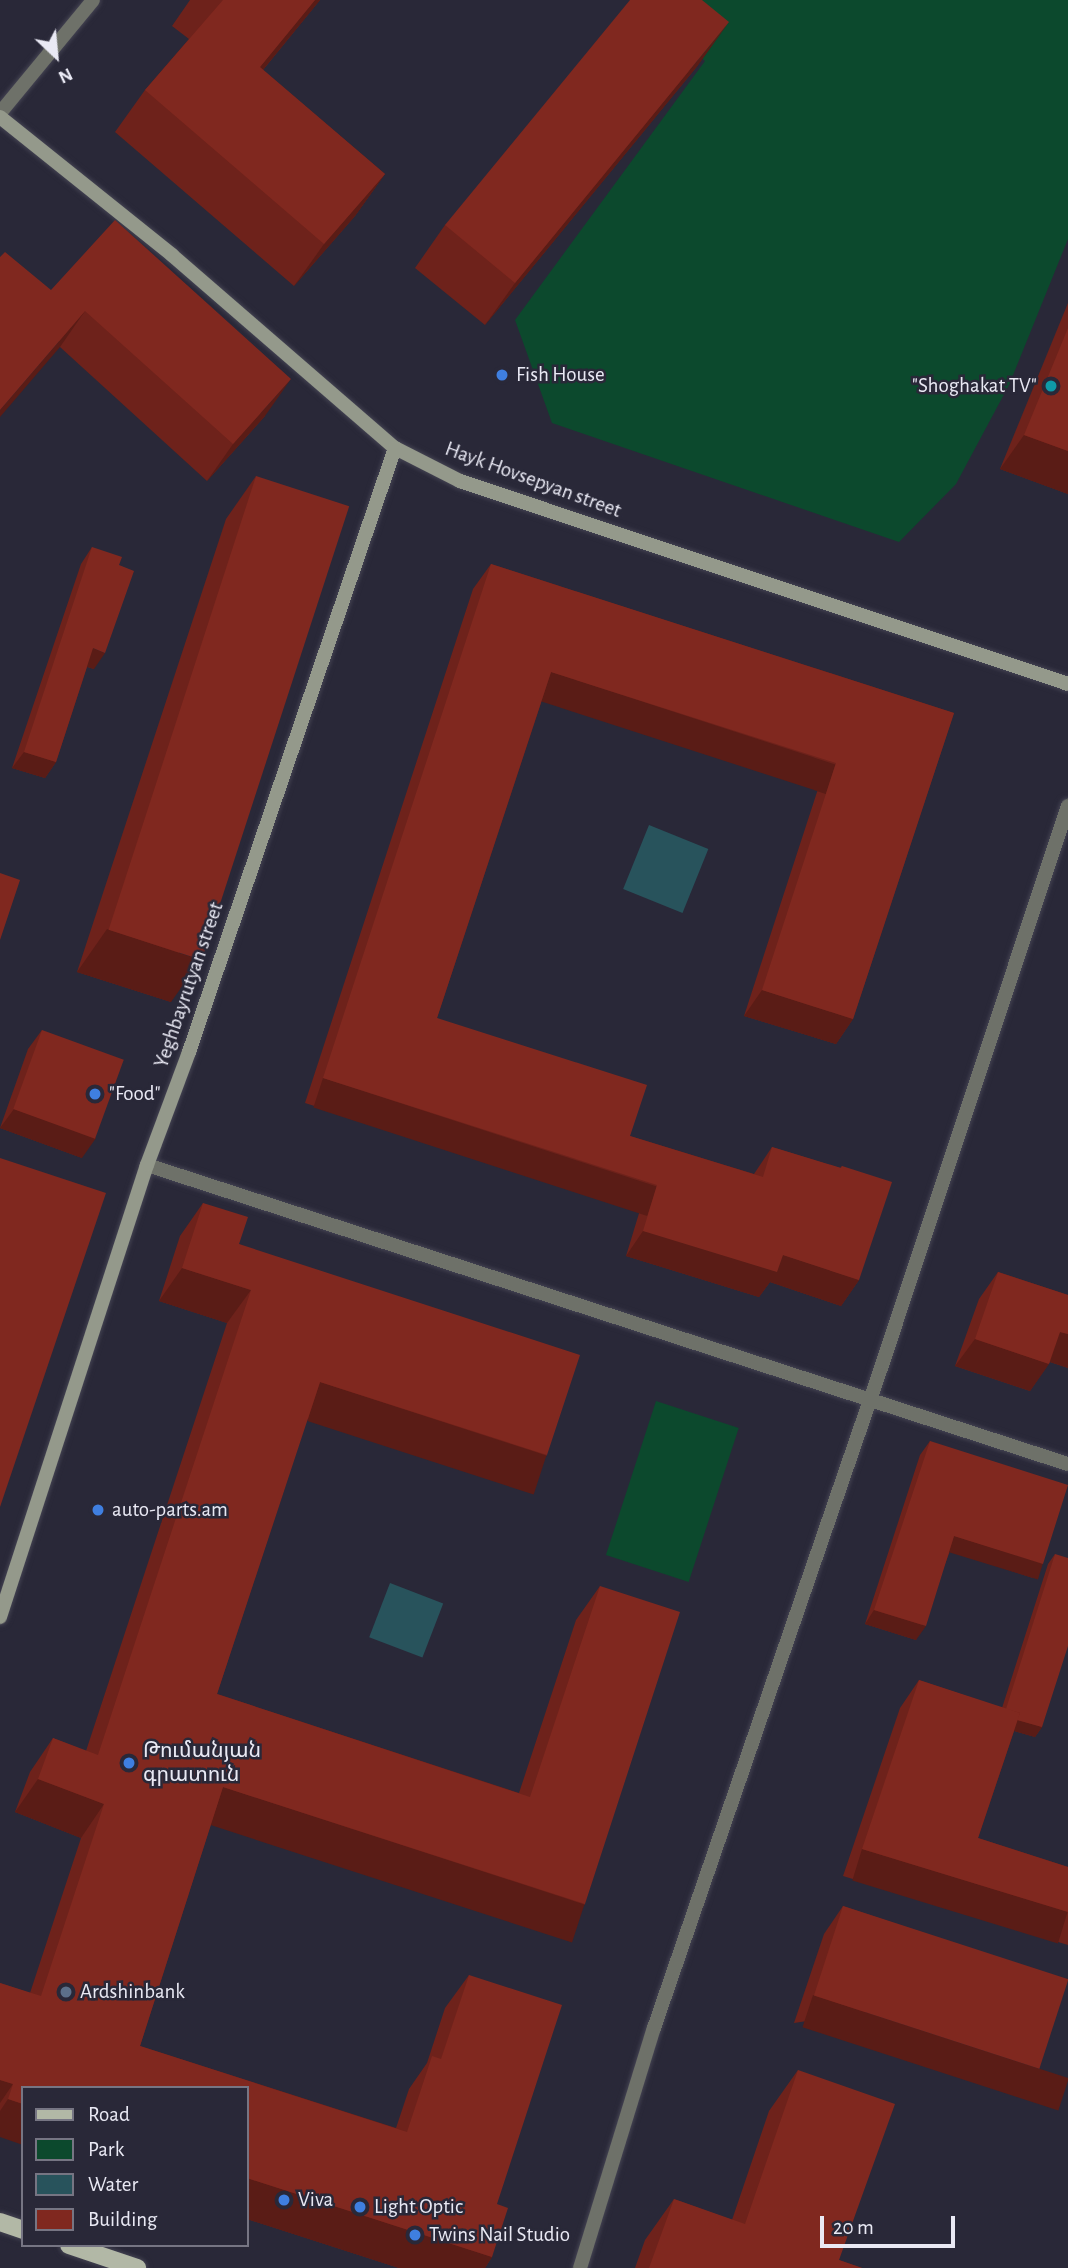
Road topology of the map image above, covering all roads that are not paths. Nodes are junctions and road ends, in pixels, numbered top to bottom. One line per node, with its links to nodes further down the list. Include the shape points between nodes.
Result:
1 (93, 0): 2 (street)
2 (0, 115): 3 (street, Hayk Hovsepyan street)
3 (395, 447): 4 (street, Hayk Hovsepyan street, via 460,481); 6 (street, Yeghbayrutyan street)
4 (1068, 684)
5 (1068, 806): 7 (street)
6 (147, 1165): 7 (street); 9 (street, Yeghbayrutyan street)
7 (869, 1400): 8 (street); 14 (street, via 654,2028)
8 (1068, 1464)
9 (0, 1617)
10 (0, 2222): 11 (main road)
11 (21, 2229)
12 (75, 2247): 13 (main road)
13 (137, 2268)
14 (580, 2268)

